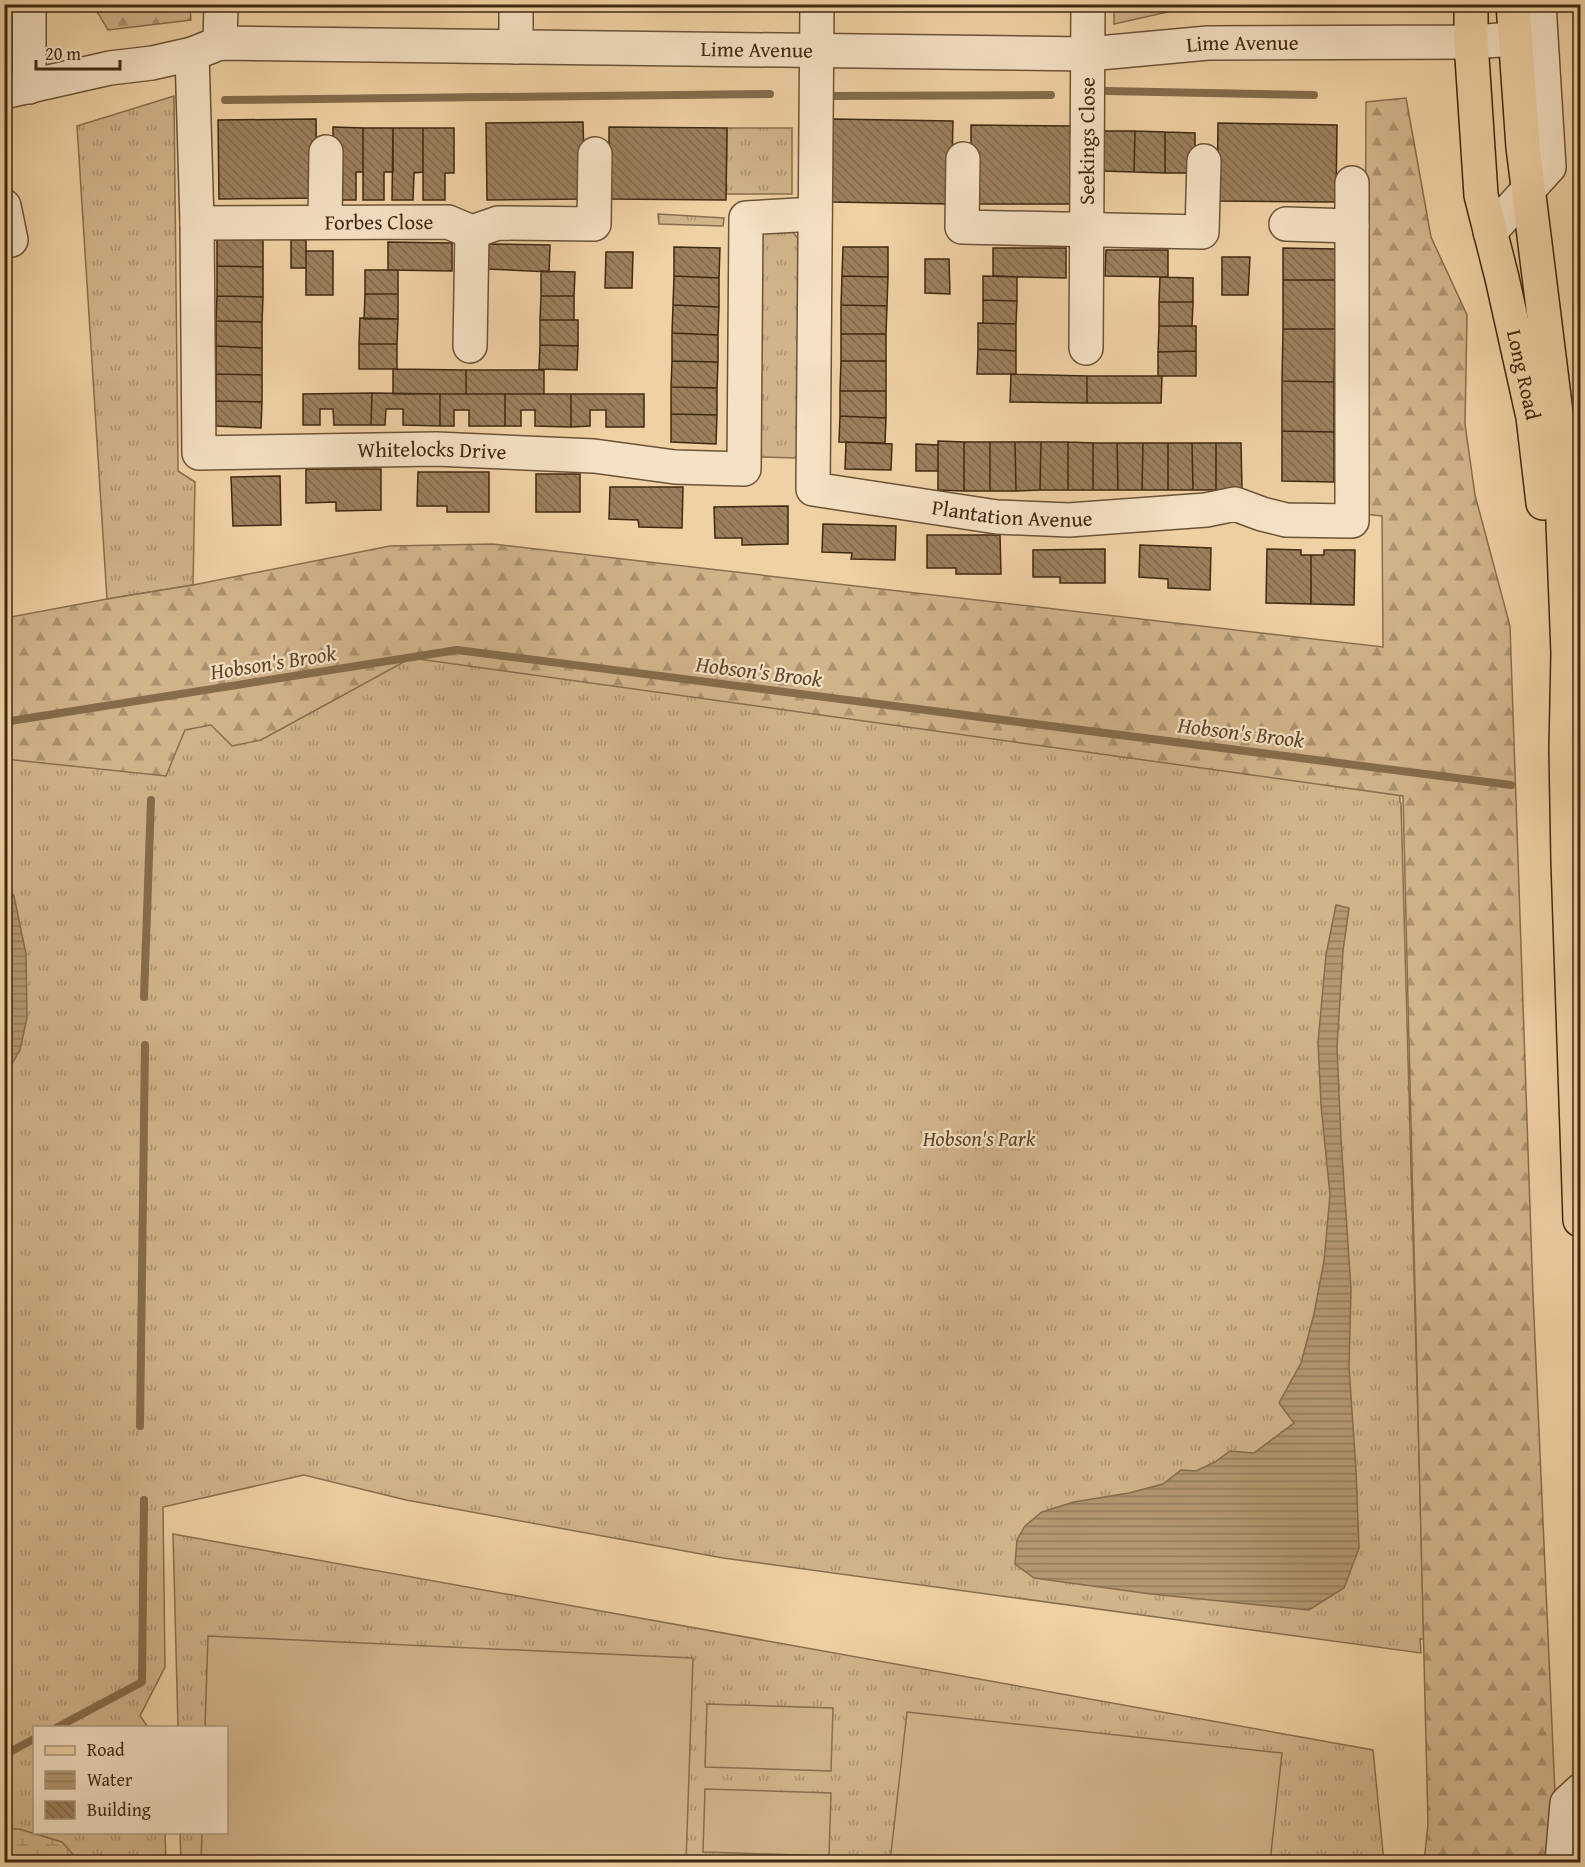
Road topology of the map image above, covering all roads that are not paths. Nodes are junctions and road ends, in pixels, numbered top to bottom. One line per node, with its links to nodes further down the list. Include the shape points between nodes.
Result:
1 (29, 4): 15 (street)
2 (220, 4): 12 (street, Whitelocks Drive)
3 (516, 4): 11 (street)
4 (817, 4): 13 (street, Plantation Avenue)
5 (1088, 4): 14 (street, Seekings Close)
6 (1471, 4): 10 (main road, Long Road)
7 (1513, 4): 9 (main road, Long Road)
8 (1539, 4): 21 (street, via 1549,167)
9 (1515, 39): 10 (street, Lime Avenue); 21 (main road, Long Road)
10 (1471, 42): 14 (street, Lime Avenue, via 1208,43); 30 (main road, Long Road, via 1481,195)
11 (516, 47): 12 (street, Lime Avenue); 13 (street, Lime Avenue)
12 (206, 49): 15 (street, Lime Avenue); 25 (street, Whitelocks Drive)
13 (816, 51): 14 (street, Lime Avenue); 23 (street, Plantation Avenue)
14 (1088, 54): 28 (street, Seekings Close)
15 (17, 89)
16 (326, 152): 24 (street)
17 (595, 154): 29 (street, via 594,224 498,223)
18 (963, 159): 28 (street, Seekings Close, via 962,227)
19 (1204, 161): 28 (street, Seekings Close, via 1202,232)
20 (1352, 183): 27 (street, Plantation Avenue)
21 (1529, 190): 30 (street); 34 (main road, Long Road)
22 (4, 206): 31 (street)
23 (815, 214): 25 (street, Whitelocks Drive, via 746,218 744,469 436,448 199,453); 27 (street, Plantation Avenue, via 813,489 997,517 1069,519 1206,510 1235,504 1286,520 1352,520)
24 (325, 222): 25 (street, Forbes Close); 29 (street, Forbes Close, via 448,222)
25 (197, 223)
26 (1286, 224): 27 (street)
27 (1352, 226)
28 (1087, 229): 33 (street)
29 (472, 232): 32 (street)
30 (1490, 232): 35 (main road, Long Road, via 1533,417)
31 (11, 240)
32 (470, 346)
33 (1086, 348)
34 (1570, 446): 35 (main road, Long Road)
35 (1566, 749): 36 (main road, Long Road)
36 (1581, 1220)
37 (1581, 1791): 38 (street, via 1567,1803)
38 (1562, 1863)

